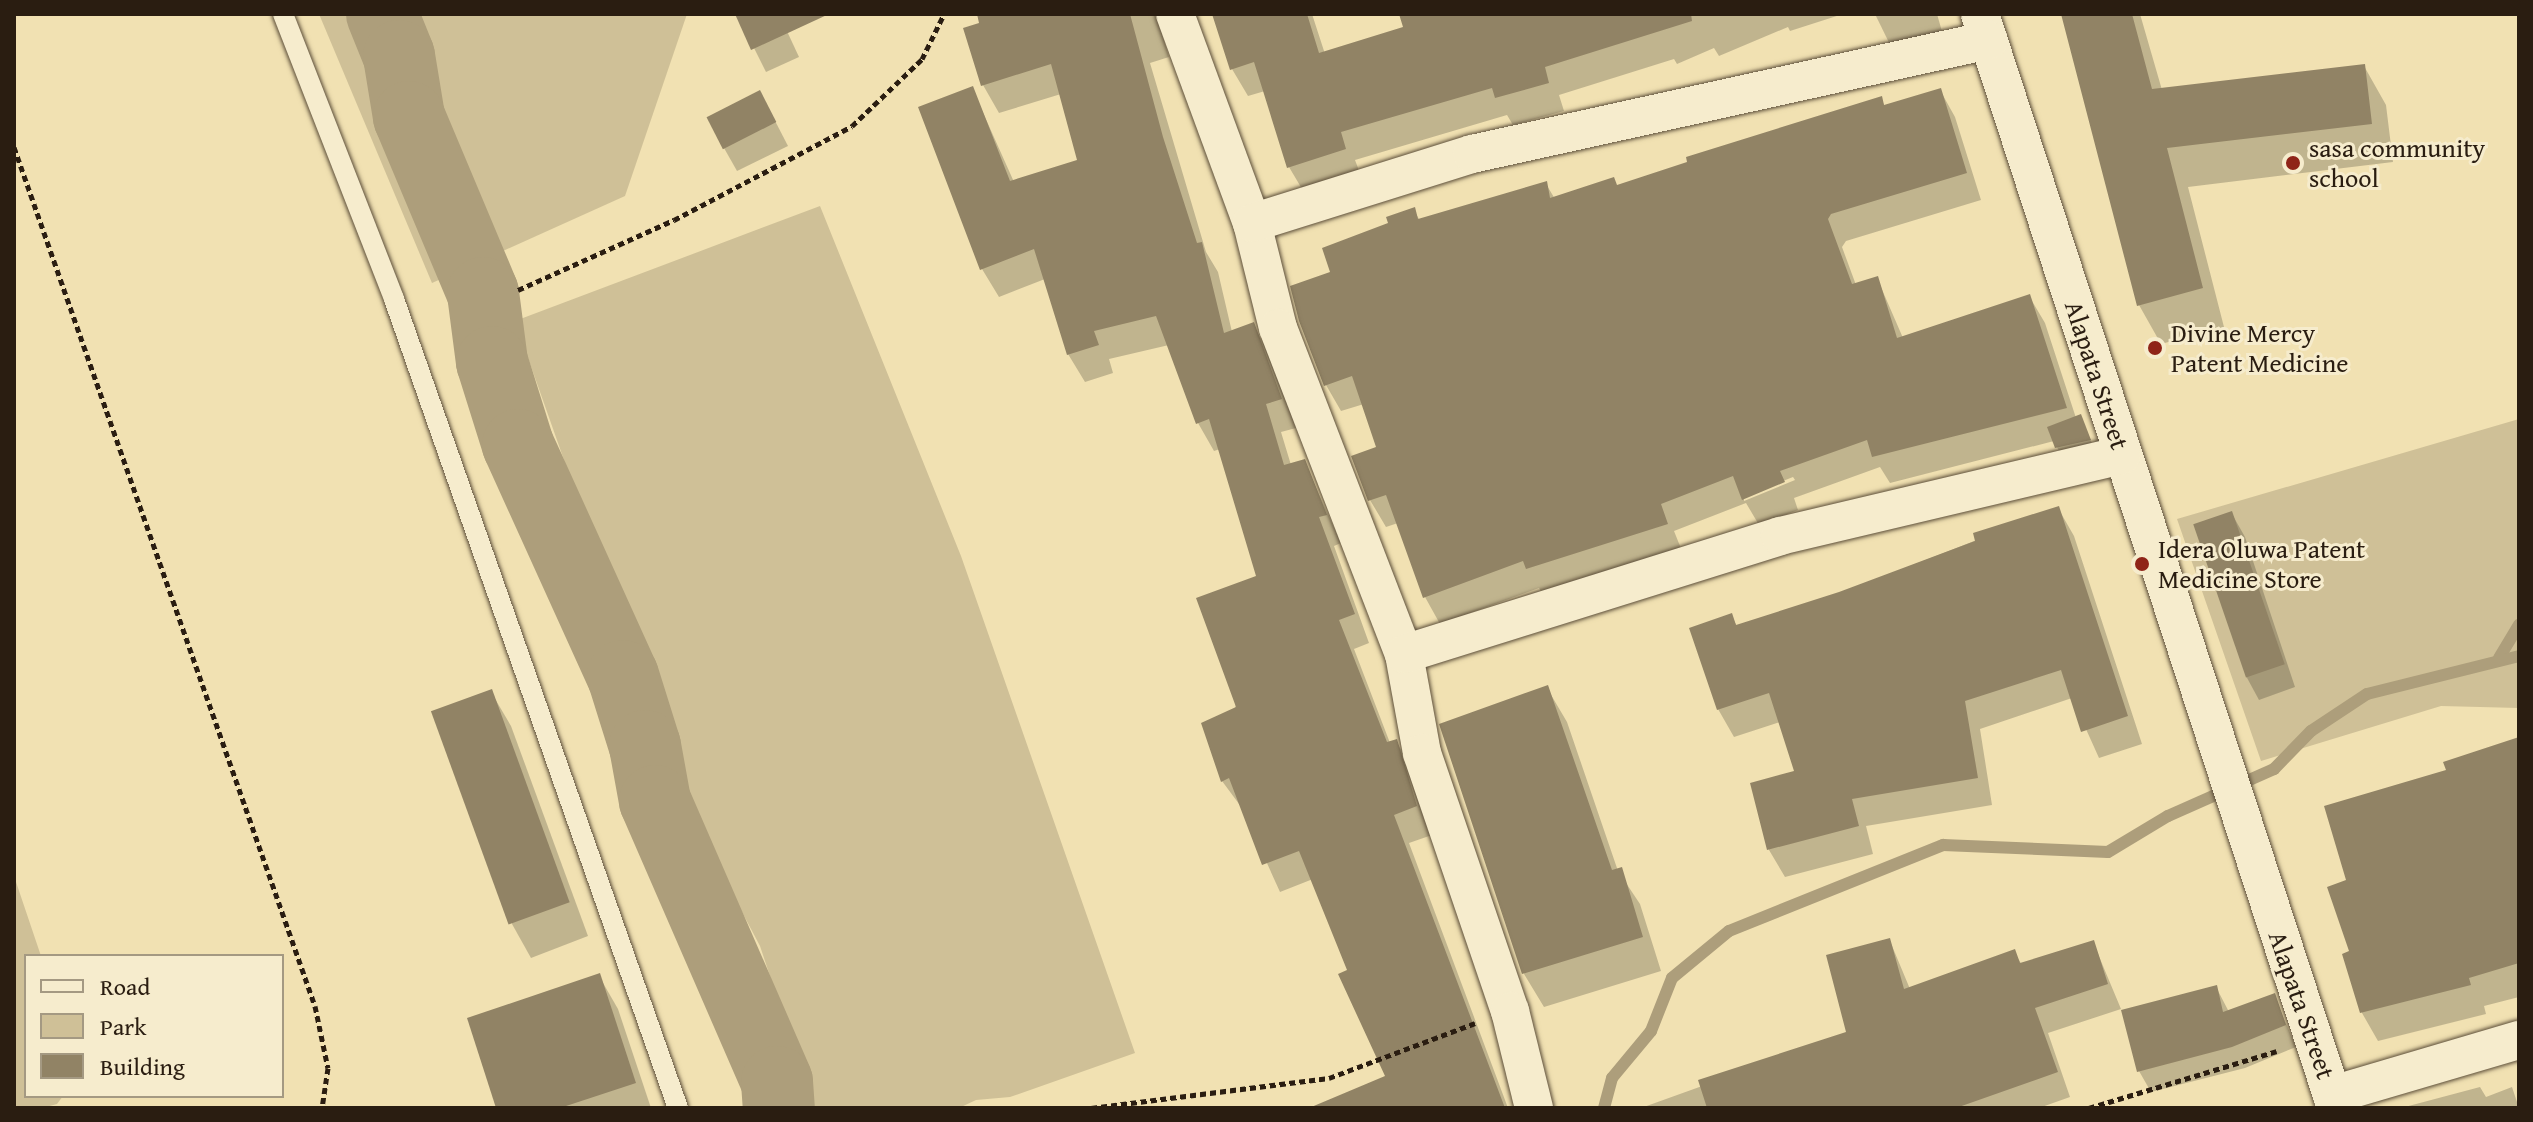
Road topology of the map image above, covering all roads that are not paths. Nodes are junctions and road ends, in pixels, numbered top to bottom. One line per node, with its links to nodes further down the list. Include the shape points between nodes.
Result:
1 (283, 14): 9 (lane, via 394,299)
2 (1175, 14): 4 (street)
3 (1985, 27): 4 (street, via 1472,154); 5 (street, Alapata Street)
4 (1252, 223): 6 (street, via 1278,328)
5 (2122, 455): 6 (street, via 1780,536); 8 (street, Alapata Street)
6 (1404, 654): 10 (street, via 1422,753 1510,1011)
7 (2519, 1040): 8 (street)
8 (2334, 1101)
9 (678, 1108)
10 (1534, 1108)

